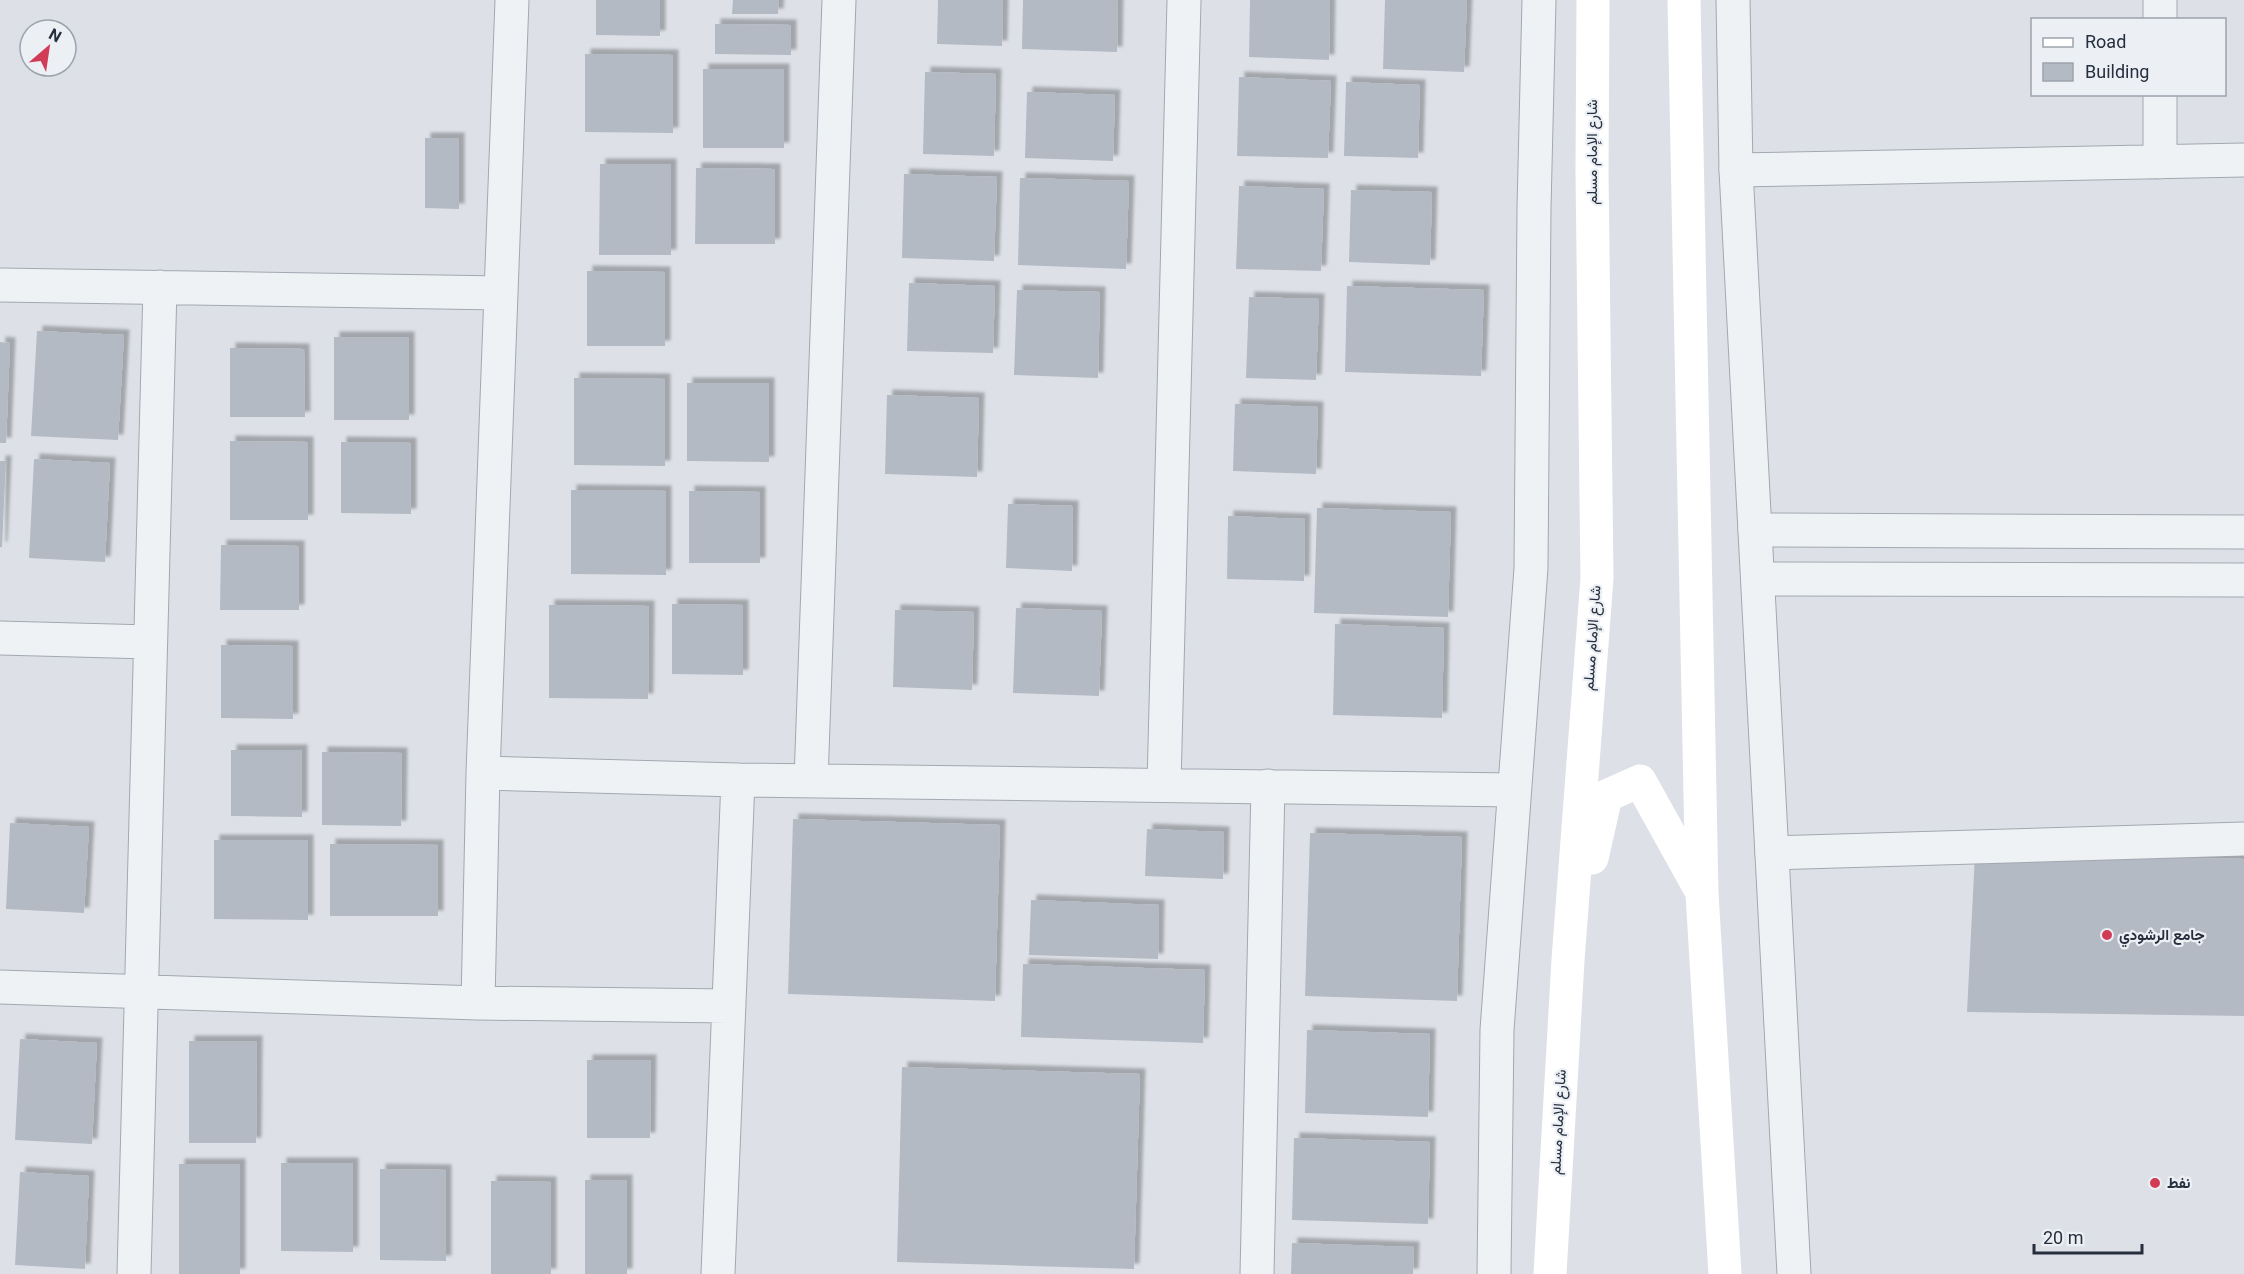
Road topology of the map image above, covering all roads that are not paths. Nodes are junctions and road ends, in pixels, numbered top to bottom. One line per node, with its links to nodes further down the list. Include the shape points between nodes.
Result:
1 (512, 0): 16 (street)
2 (839, 0): 25 (street)
3 (1184, 0): 26 (street)
4 (1539, 0): 28 (street, via 1531,568)
5 (1593, 0): 32 (main road, شارع الإمام مسلم, via 1597,578)
6 (1684, 0): 31 (main road)
7 (1733, 0): 13 (street)
8 (2160, 0): 9 (street)
9 (2160, 18)
10 (2160, 96): 12 (street)
11 (2244, 160): 12 (street)
12 (2160, 162): 13 (street)
13 (1736, 170): 17 (street)
14 (0, 285): 15 (street)
15 (160, 287): 16 (street); 22 (street)
16 (501, 292): 23 (street)
17 (1755, 530): 18 (street); 19 (street)
18 (2244, 532)
19 (1758, 579): 20 (street); 30 (street)
20 (2244, 580)
21 (0, 638): 22 (street)
22 (150, 642): 34 (street)
23 (483, 773): 24 (street); 35 (street)
24 (738, 780): 25 (street); 36 (street)
25 (811, 781): 26 (street)
26 (1164, 785): 27 (street)
27 (1268, 786): 28 (street); 39 (street)
28 (1514, 790): 40 (street, via 1497,1030)
29 (2244, 839): 30 (street)
30 (1772, 853): 43 (street)
31 (1702, 894): 32 (main road, via 1640,781 1606,796); 42 (main road)
32 (1568, 960): 41 (main road, شارع الإمام مسلم)
33 (0, 987): 34 (street)
34 (141, 991): 35 (street); 37 (street)
35 (478, 1003): 36 (street)
36 (729, 1006): 38 (street)
37 (134, 1274)
38 (718, 1274)
39 (1257, 1274)
40 (1494, 1274)
41 (1550, 1274)
42 (1725, 1274)
43 (1794, 1274)

